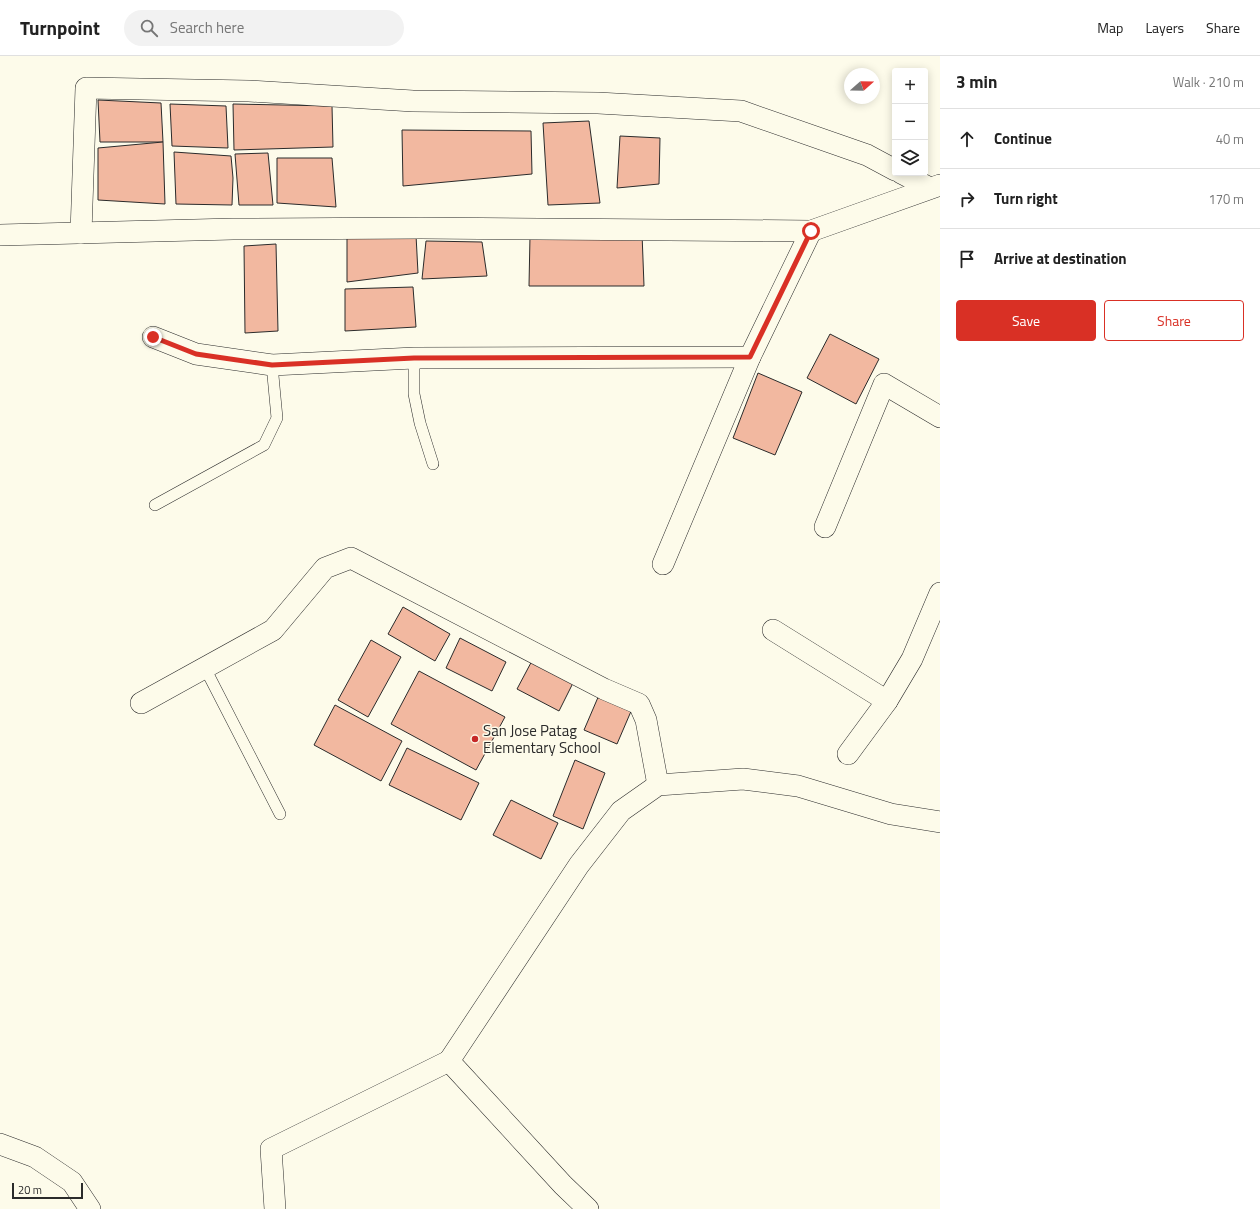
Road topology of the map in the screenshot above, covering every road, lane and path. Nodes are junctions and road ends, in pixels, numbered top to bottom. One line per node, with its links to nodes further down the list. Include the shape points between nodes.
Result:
1 (892, 168): 5 (street, via 867,155 741,111 598,103 413,101 249,91 86,88)
2 (908, 176): 3 (street)
3 (935, 187): 4 (street)
4 (811, 231): 5 (street, via 413,228); 8 (street)
5 (81, 233): 6 (street)
6 (0, 235)
7 (153, 337): 10 (street, via 196,354)
8 (750, 357): 9 (street); 15 (street)
9 (414, 358): 10 (street); 12 (lane, via 414,394)
10 (272, 365): 13 (lane, via 277,418 264,446)
11 (940, 417): 14 (street, via 884,384)
12 (433, 464)
13 (155, 505)
14 (825, 527)
15 (663, 564)
16 (940, 593): 19 (street, via 912,659)
17 (773, 630): 19 (street)
18 (204, 668): 20 (street); 22 (street, via 273,630 325,568 351,558 604,689 639,704 646,720); 23 (lane)
19 (887, 701): 21 (street)
20 (141, 703)
21 (848, 754)
22 (658, 785): 24 (street, via 750,780 798,786 890,814); 25 (street, via 621,811 579,865)
23 (280, 814)
24 (940, 822)
25 (449, 1061): 28 (street, via 271,1149); 29 (street)
26 (0, 1144): 27 (street, via 35,1157 72,1182)
27 (90, 1209)
28 (275, 1209)
29 (588, 1209)

